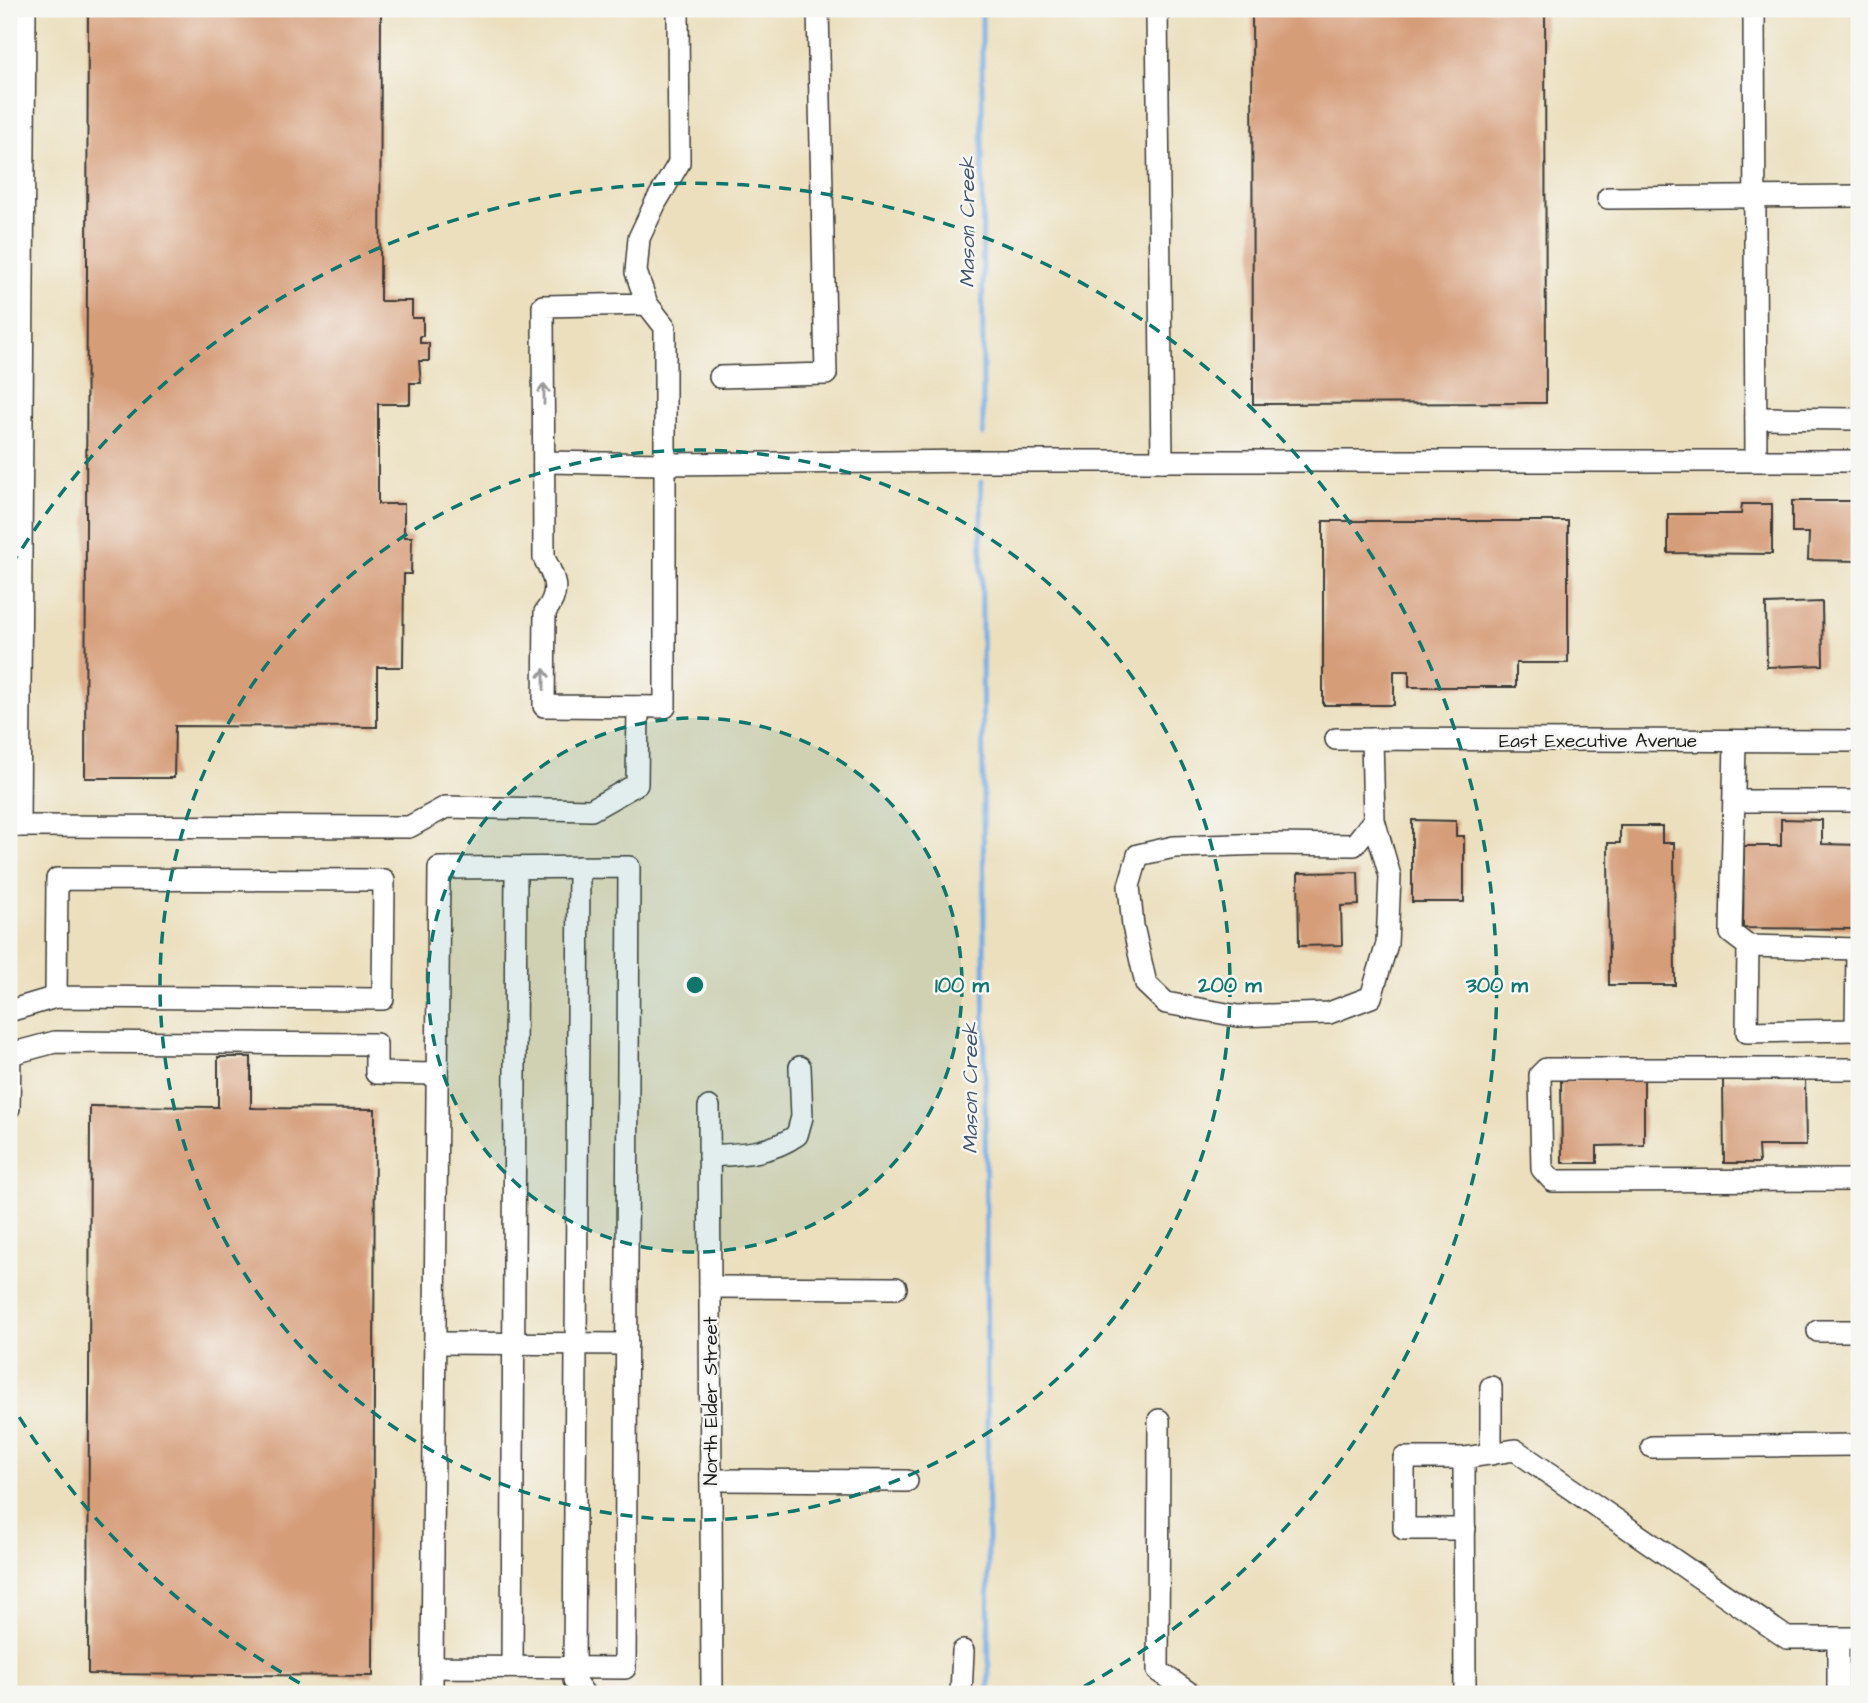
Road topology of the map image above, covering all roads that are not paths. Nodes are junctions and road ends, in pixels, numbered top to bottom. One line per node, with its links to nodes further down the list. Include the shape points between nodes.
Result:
1 (678, 9): 9 (street, via 679,163 639,238)
2 (818, 9): 10 (street, via 826,374)
3 (1157, 9): 14 (street)
4 (1754, 9): 7 (street)
5 (9, 10): 26 (street, via 26,10)
6 (1859, 196): 7 (street)
7 (1755, 197): 8 (street); 11 (street)
8 (1608, 198)
9 (638, 304): 16 (street, one-way to 9, via 543,306); 17 (street, via 665,327)
10 (720, 377)
11 (1756, 418): 12 (street); 13 (street)
12 (1859, 419)
13 (1756, 460): 14 (street); 15 (street)
14 (1162, 461): 17 (street)
15 (1859, 461)
16 (544, 462): 17 (street); 18 (street, one-way to 16, via 544,706 545,612 554,601 555,578 544,558)
17 (664, 464): 18 (street, via 665,707)
18 (638, 707): 26 (street, via 637,784 591,810 446,807 409,827)
19 (1336, 739): 20 (street, East Executive Avenue)
20 (1372, 739): 21 (street, East Executive Avenue); 25 (street)
21 (1735, 741): 22 (street, East Executive Avenue); 23 (street)
22 (1859, 741)
23 (1735, 801): 24 (street); 29 (street, via 1731,933)
24 (1859, 802)
25 (1374, 820): 25 (street, via 1354,845 1174,847 1139,855 1129,886 1146,984 1166,1003 1238,1016 1329,1013 1371,997 1387,943 1390,876)
26 (14, 826)
27 (579, 867): 28 (street); 46 (street); 47 (street, via 629,867)
28 (516, 868): 35 (street, via 439,868); 45 (street)
29 (1748, 946): 30 (street); 30 (street, via 1747,1032 1856,1030)
30 (1858, 948)
31 (56, 997): 31 (street, via 383,999 384,880 57,879); 32 (street)
32 (9, 1011)
33 (800, 1067): 38 (street, via 802,1117 797,1135 765,1152)
34 (1859, 1069): 39 (street, via 1546,1069 1540,1075 1542,1169 1553,1181)
35 (438, 1074): 37 (street, via 376,1073 376,1044 55,1042 10,1054); 44 (street)
36 (709, 1107): 38 (street, North Elder Street)
37 (9, 1108)
38 (709, 1156): 40 (street, North Elder Street)
39 (1859, 1180)
40 (710, 1287): 41 (street); 54 (street, North Elder Street)
41 (896, 1288)
42 (1818, 1331): 43 (street)
43 (1859, 1331)
44 (435, 1343): 45 (street); 59 (street)
45 (514, 1343): 46 (street); 60 (street)
46 (576, 1344): 47 (street); 61 (street)
47 (626, 1344): 61 (street, via 625,1668)
48 (1491, 1387): 52 (street)
49 (1159, 1420): 65 (street, via 1158,1671)
50 (1859, 1445): 51 (street)
51 (1652, 1447)
52 (1491, 1454): 53 (street); 57 (street, via 1515,1450 1787,1638)
53 (1464, 1458): 56 (street); 56 (street, via 1404,1458 1404,1530)
54 (711, 1480): 55 (street); 63 (street, North Elder Street)
55 (907, 1481)
56 (1465, 1530): 66 (street)
57 (1849, 1638): 67 (street)
58 (963, 1651): 64 (street)
59 (432, 1667): 60 (street); 62 (street)
60 (512, 1667): 61 (street)
61 (574, 1684)
62 (432, 1694)
63 (712, 1694)
64 (961, 1694)
65 (1191, 1694)
66 (1465, 1694)
67 (1838, 1694)

